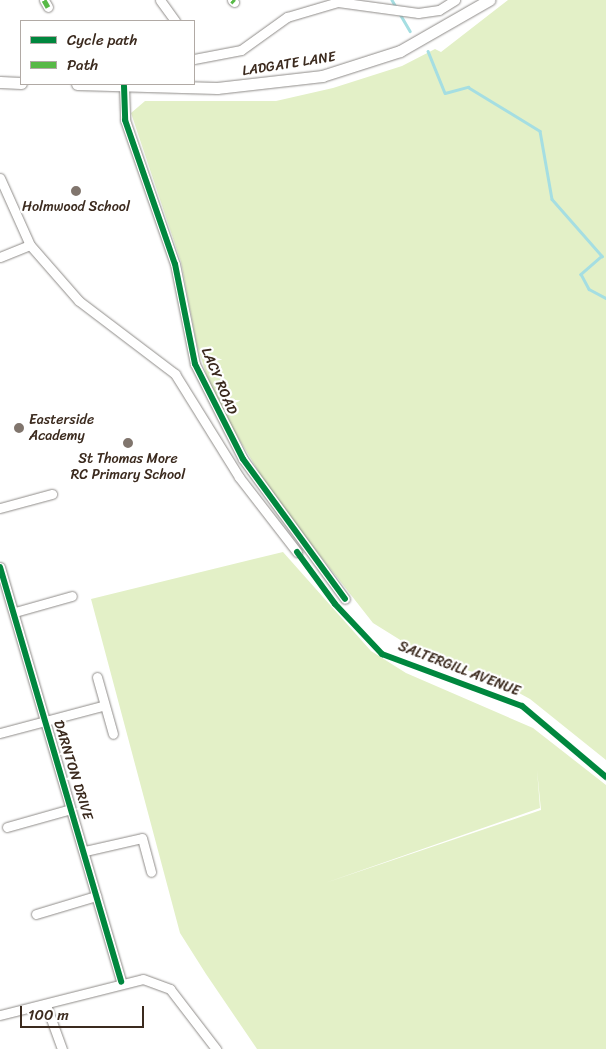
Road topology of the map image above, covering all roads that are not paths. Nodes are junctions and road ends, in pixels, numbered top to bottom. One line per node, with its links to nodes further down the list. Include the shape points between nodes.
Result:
1 (160, 0): 4 (street)
2 (455, 0): 5 (street, via 439,10 418,13 338,2 287,16 241,50)
3 (490, 0): 10 (main road, LADGATE LANE, via 444,29 361,65 280,83)
4 (174, 20)
5 (195, 59)
6 (0, 82): 7 (main road)
7 (20, 82)
8 (100, 85): 9 (main road, LADGATE LANE)
9 (124, 86): 10 (main road, LADGATE LANE); 19 (street, LACY ROAD, via 125,120 175,264 195,364 243,459)
10 (188, 86)
11 (0, 178): 12 (street)
12 (30, 245): 13 (street); 16 (street, via 80,301 175,374 238,477)
13 (0, 257)
14 (52, 494): 15 (street)
15 (0, 508)
16 (297, 552)
17 (0, 567): 20 (street, DARNTON DRIVE)
18 (72, 596): 20 (street)
19 (345, 599)
20 (15, 612): 23 (street, DARNTON DRIVE)
21 (96, 677): 22 (street)
22 (102, 706): 23 (street); 25 (street)
23 (44, 721): 24 (street); 26 (street, DARNTON DRIVE)
24 (0, 732)
25 (113, 734)
26 (71, 809): 27 (street); 28 (street, DARNTON DRIVE)
27 (7, 827)
28 (86, 852): 29 (street, via 142,838); 30 (street, DARNTON DRIVE)
29 (151, 872)
30 (96, 896): 31 (street); 32 (street, DARNTON DRIVE)
31 (36, 914)
32 (121, 982): 33 (street); 36 (street, via 143,979 170,989)
33 (46, 1005): 34 (street); 35 (street)
34 (0, 1014)
35 (62, 1049)
36 (216, 1049)

